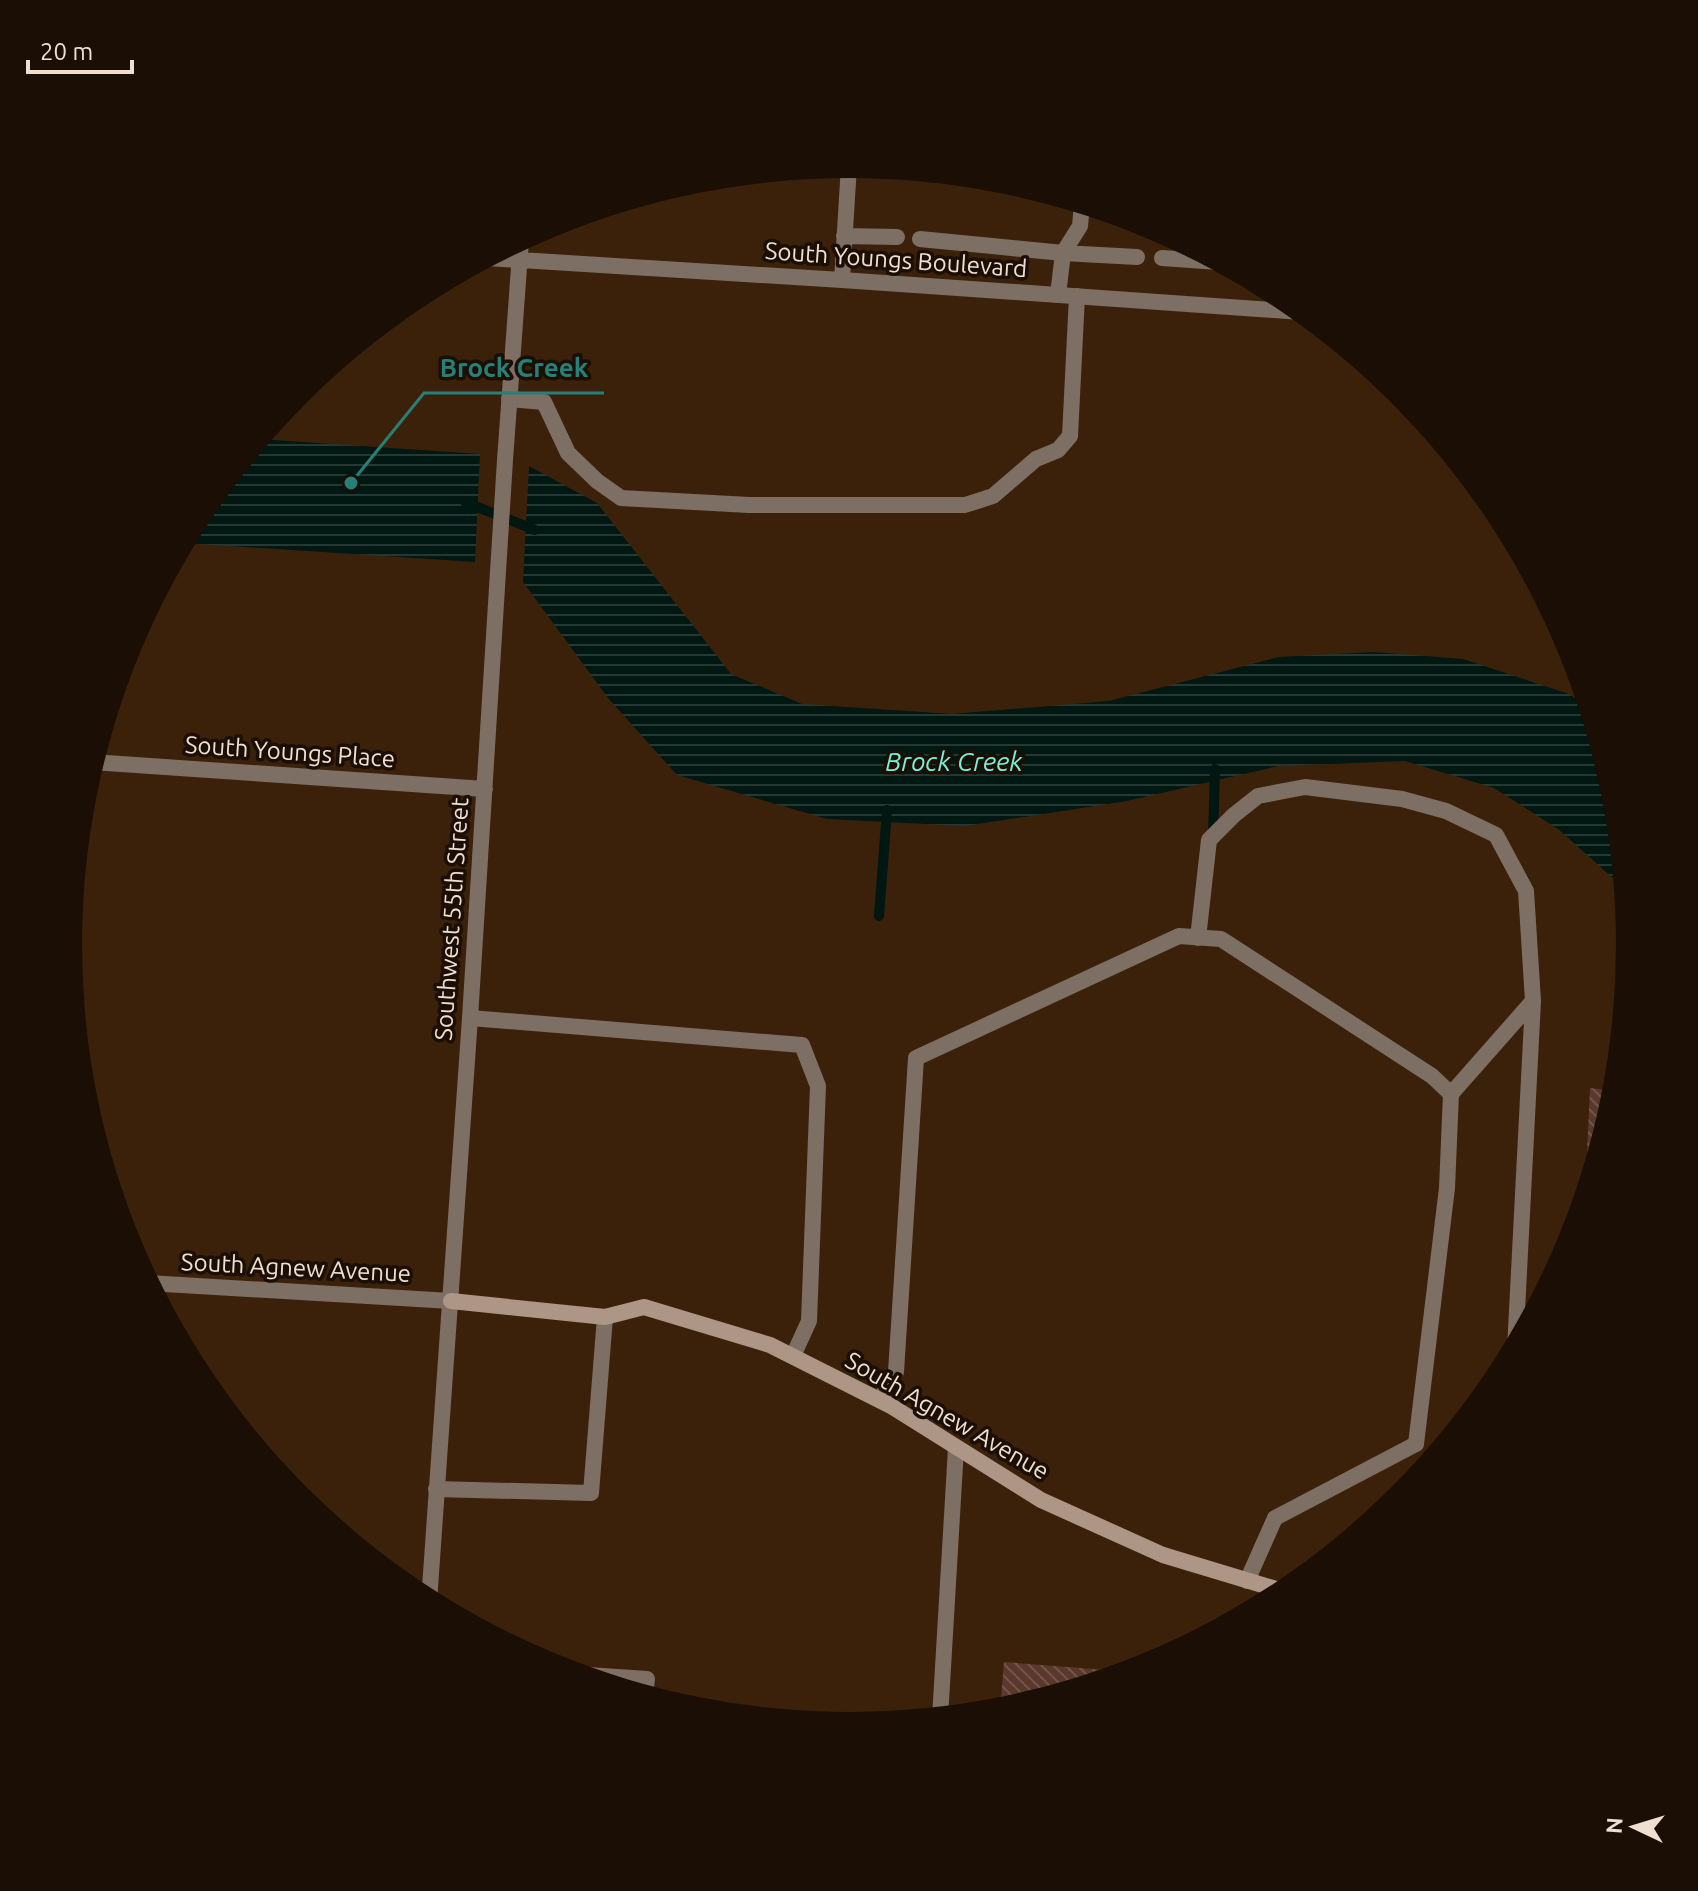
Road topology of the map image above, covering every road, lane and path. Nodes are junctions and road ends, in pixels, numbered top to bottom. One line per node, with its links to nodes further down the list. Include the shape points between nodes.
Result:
1 (848, 178): 3 (street)
2 (1081, 215): 7 (street)
3 (844, 236): 4 (street); 13 (street)
4 (897, 237)
5 (920, 239): 7 (street)
6 (520, 253): 11 (street, Southwest 55th Street)
7 (1063, 253): 8 (street); 14 (street)
8 (1137, 257)
9 (1162, 258): 12 (street)
10 (508, 259): 11 (street, South Youngs Boulevard)
11 (520, 260): 13 (street, South Youngs Boulevard); 17 (street, Southwest 55th Street)
12 (1192, 260)
13 (842, 280): 14 (street, South Youngs Boulevard)
14 (1058, 295): 15 (street, South Youngs Boulevard)
15 (1077, 296): 16 (street, South Youngs Boulevard); 17 (street, via 1070,436 993,496 965,505 749,505 621,498 568,453 544,402)
16 (1278, 310)
17 (509, 399): 19 (street, Southwest 55th Street)
18 (104, 763): 19 (street, South Youngs Place)
19 (485, 789): 22 (street, Southwest 55th Street)
20 (1198, 938): 21 (street, via 1209,840 1258,796 1305,787 1402,799 1446,811 1496,835 1526,891); 23 (street, via 1221,939 1432,1076); 29 (street, via 1179,936 916,1058 896,1372)
21 (1533, 1001): 23 (street); 27 (street)
22 (470, 1018): 25 (street, Southwest 55th Street); 28 (street, via 802,1045 818,1086 809,1321)
23 (1451, 1094): 32 (street, via 1447,1188 1416,1444 1275,1518)
24 (160, 1284): 25 (street, South Agnew Avenue)
25 (451, 1301): 26 (street, South Agnew Avenue); 31 (street, Southwest 55th Street)
26 (605, 1317): 28 (street, South Agnew Avenue, via 644,1307); 31 (street, via 591,1493)
27 (1516, 1323)
28 (793, 1356): 29 (street, South Agnew Avenue)
29 (880, 1400): 30 (street, South Agnew Avenue)
30 (956, 1448): 32 (street, South Agnew Avenue, via 1041,1500 1163,1555); 37 (street)
31 (436, 1489): 33 (street, Southwest 55th Street)
32 (1247, 1581): 34 (street, South Agnew Avenue)
33 (430, 1587)
34 (1269, 1587)
35 (620, 1677): 36 (street, via 647,1679)
36 (646, 1685)
37 (941, 1707)

